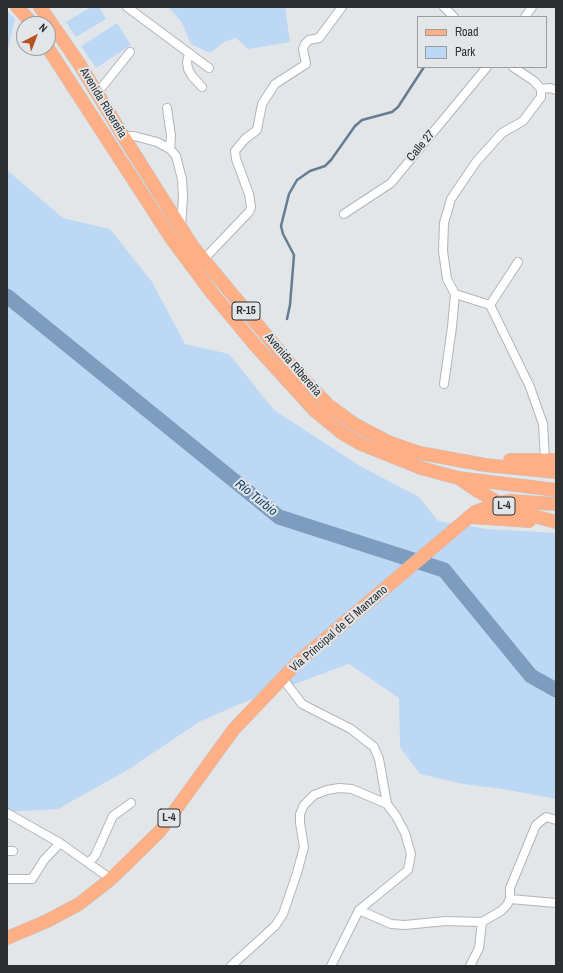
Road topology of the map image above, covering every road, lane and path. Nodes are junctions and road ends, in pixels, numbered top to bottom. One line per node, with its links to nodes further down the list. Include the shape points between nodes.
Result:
1 (17, 7): 7 (main road)
2 (40, 7): 19 (main road, Avenida Ribereña / R-15)
3 (127, 7): 11 (street)
4 (342, 7): 25 (street, via 319,38 309,40 305,44 303,49 306,64 275,84 262,104 257,130 235,151 251,206 244,217)
5 (444, 7): 8 (street)
6 (532, 7): 9 (street)
7 (25, 16)
8 (453, 16)
9 (526, 16)
10 (130, 52): 19 (street)
11 (189, 53): 13 (street); 16 (street, via 188,69)
12 (53, 56): 33 (main road, Avenida Ribereña / R-15, via 171,238 260,351 314,410 342,433 361,444 422,468)
13 (209, 68)
14 (486, 68): 23 (street, Calle 27, via 391,183)
15 (514, 68): 17 (street, via 534,81)
16 (202, 87)
17 (540, 89): 18 (street); 27 (street, via 541,97 535,106 523,121 502,133 476,162 452,199 444,222 442,251 447,279)
18 (556, 90)
19 (98, 92): 21 (main road, Avenida Ribereña / R-15)
20 (167, 108): 22 (street)
21 (123, 136): 22 (street, via 147,139); 24 (main road, Avenida Ribereña / R-15)
22 (170, 149): 24 (street, via 176,156 182,179)
23 (344, 214)
24 (181, 227): 25 (main road, Avenida Ribereña / R-15)
25 (204, 259): 31 (main road, Avenida Ribereña / R-15, via 295,370 328,405 354,424 388,442 420,453)
26 (518, 262): 28 (street)
27 (455, 294): 28 (street); 29 (street)
28 (490, 305): 30 (street, via 530,386)
29 (444, 384)
30 (552, 459): 31 (main road)
31 (472, 462): 32 (main road, Avenida Ribereña / R-15)
32 (556, 472)
33 (458, 478): 34 (main road, Avenida Ribereña / R-15); 35 (main road, L-4); 37 (main road, via 475,497)
34 (556, 490)
35 (499, 503): 36 (main road, Vía Principal de El Manzano, via 520,500); 37 (main road, Vía Principal de El Manzano); 38 (main road, L-4, via 512,510)
36 (556, 504)
37 (472, 516): 38 (main road); 39 (main road, Vía Principal de El Manzano / L-4, via 299,661)
38 (556, 523)
39 (283, 679): 41 (street, via 302,704 351,729 374,747 379,759); 47 (main road, Vía Principal de El Manzano / L-4, via 234,729 160,831)
40 (131, 803): 45 (street, via 113,816 95,856)
41 (387, 804): 50 (street, via 405,833 411,854 408,870); 53 (street, via 352,790 339,788 314,795 304,805 300,823 304,847 283,914 275,926)
42 (7, 813): 44 (street)
43 (556, 820): 48 (street, via 546,817 536,825 510,888)
44 (60, 842): 45 (street); 46 (street, via 32,879)
45 (88, 863): 47 (street)
46 (7, 879)
47 (111, 879): 52 (main road, Vía Principal de El Manzano / L-4, via 79,904)
48 (510, 899): 49 (street); 51 (street, via 501,911)
49 (556, 903)
50 (359, 910): 51 (street, via 378,919 405,926 446,921); 54 (street)
51 (482, 922): 55 (street, via 479,948)
52 (7, 938)
53 (231, 966)
54 (331, 966)
55 (470, 966)

